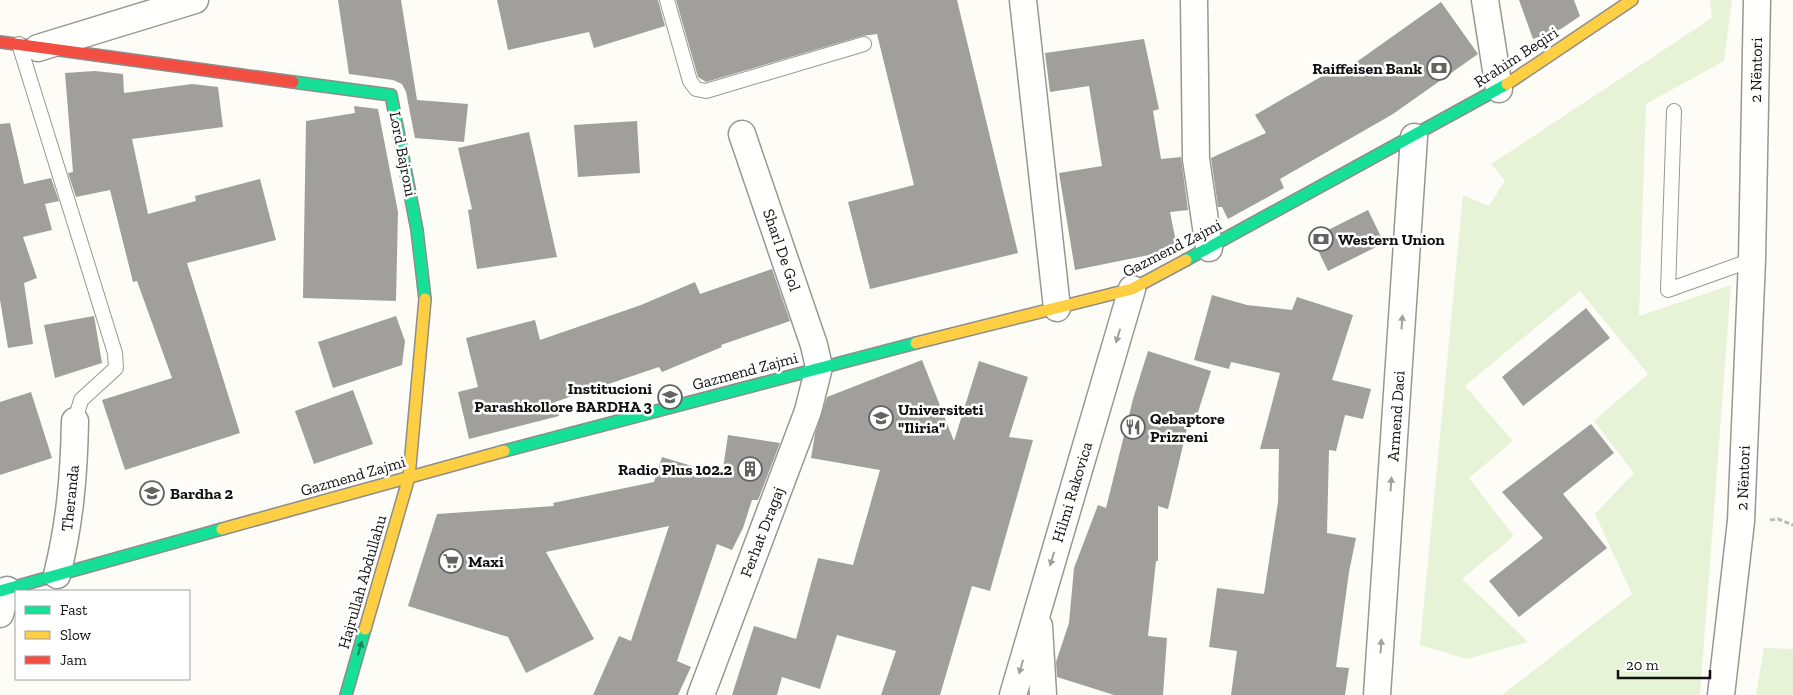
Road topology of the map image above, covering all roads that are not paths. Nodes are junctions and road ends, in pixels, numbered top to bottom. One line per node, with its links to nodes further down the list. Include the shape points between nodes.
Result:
1 (194, 0): 10 (street, Lord Bajroni)
2 (667, 0): 9 (lane, via 690,81 696,89 706,91)
3 (1023, 0): 18 (street)
4 (1194, 0): 15 (street, via 1196,159)
5 (1485, 0): 11 (street)
6 (1632, 0): 11 (street, Rrahim Beqiri)
7 (1757, 0): 16 (street, 2 Nëntori)
8 (0, 42): 10 (street, Lord Bajroni)
9 (864, 44)
10 (29, 46): 20 (lane, via 115,353 116,368 81,400); 21 (street, Lord Bajroni, via 391,95 418,230 425,302)
11 (1499, 89): 14 (street, Rrahim Beqiri)
12 (1674, 111): 16 (lane, via 1668,290)
13 (742, 134): 19 (street, Sharl De Gol)
14 (1414, 137): 15 (street, Gazmend Zajmi); 30 (street, Armend Daci, one-way to 14)
15 (1209, 248): 17 (street, Gazmend Zajmi)
16 (1752, 260): 31 (street, 2 Nëntori, via 1741,521)
17 (1132, 289): 18 (street, Gazmend Zajmi); 24 (street, Hilmi Rakovica, one-way to 24)
18 (1057, 308): 19 (street, Gazmend Zajmi)
19 (819, 367): 21 (street, Gazmend Zajmi); 27 (street, Ferhat Dragaj, via 808,411)
20 (76, 421): 22 (street, Theranda, via 74,485)
21 (409, 478): 22 (street, Gazmend Zajmi); 26 (street, Hajrullah Abdullahu, one-way to 21)
22 (57, 575): 23 (street, Gazmend Zajmi)
23 (3, 590): 25 (street)
24 (1038, 606): 28 (street, Hilmi Rakovica, one-way to 28); 29 (street)
25 (0, 614)
26 (346, 695)
27 (700, 695)
28 (1013, 695)
29 (1043, 695)
30 (1377, 695)
31 (1721, 695)

